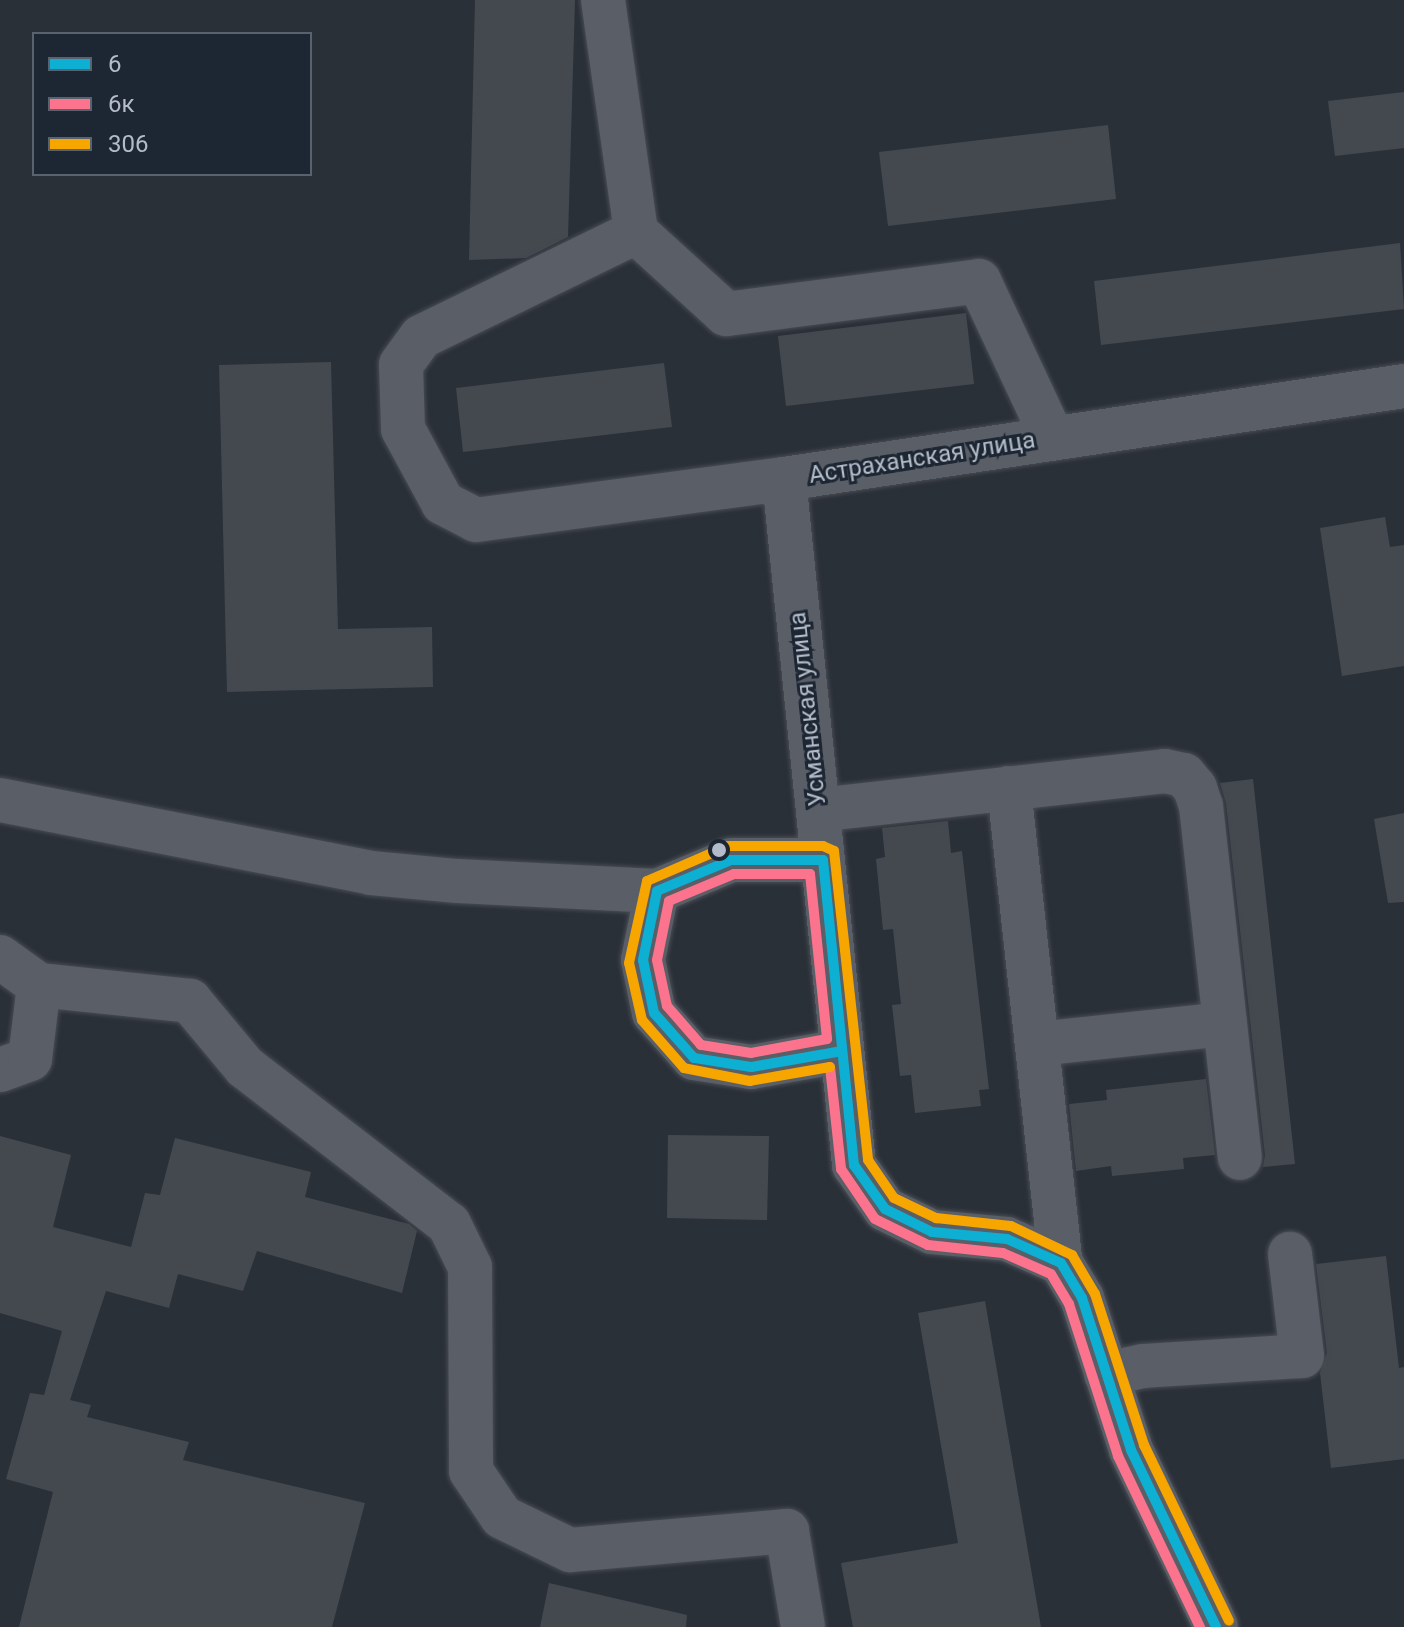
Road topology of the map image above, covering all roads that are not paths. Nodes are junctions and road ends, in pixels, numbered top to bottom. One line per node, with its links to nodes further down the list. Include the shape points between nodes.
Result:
1 (603, 0): 2 (street)
2 (636, 232): 4 (street, via 726,314 979,281); 5 (street, Астраханская улица, via 421,337 401,365 403,429 443,503 476,520)
3 (1404, 386): 4 (street, Астраханская улица)
4 (1053, 439): 5 (street, Астраханская улица)
5 (784, 479): 8 (street, Усманская улица)
6 (1009, 788): 8 (street); 13 (street, via 1165,771 1184,775 1201,806); 14 (street)
7 (0, 800): 10 (street, via 371,873)
8 (818, 810): 9 (street, Усманская улица)
9 (823, 860): 10 (street, via 731,860); 15 (street, Усманская улица)
10 (657, 891): 15 (street, via 643,960 654,1013 694,1058 751,1067)
11 (0, 957): 12 (street)
12 (39, 985): 16 (street, via 30,1059); 21 (street, via 190,1001 245,1067 449,1224 470,1267 471,1471 502,1517 570,1550 787,1531)
13 (1225, 1024): 14 (street); 17 (street)
14 (1037, 1044): 19 (street)
15 (842, 1051): 19 (street, Усманская улица, via 854,1165 885,1209 932,1232 1007,1239)
16 (0, 1070)
17 (1240, 1158)
18 (1290, 1254): 20 (street, via 1302,1356 1143,1366)
19 (1061, 1263): 20 (street, via 1082,1298)
20 (1106, 1374): 22 (street, via 1131,1450)
21 (803, 1627)
22 (1216, 1627)

